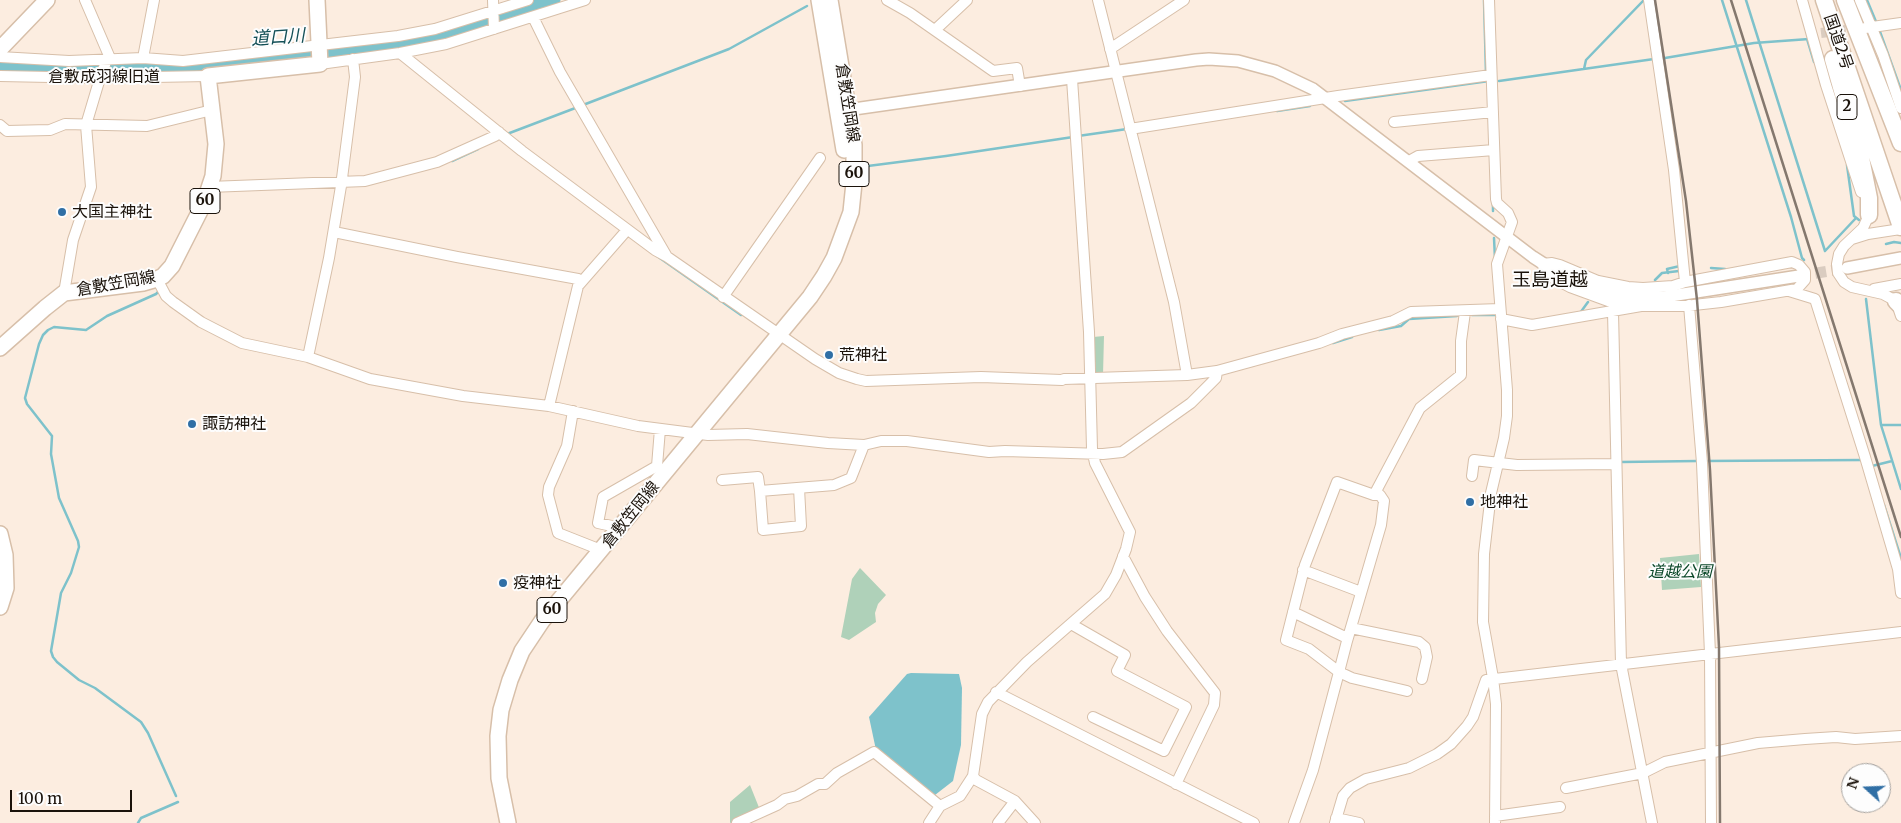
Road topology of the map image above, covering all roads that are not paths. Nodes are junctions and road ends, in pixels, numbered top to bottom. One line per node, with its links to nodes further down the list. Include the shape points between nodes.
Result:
1 (47, 0): 27 (main road)
2 (86, 0): 34 (street)
3 (154, 0): 32 (street)
4 (318, 0): 30 (main road)
5 (493, 0): 21 (street)
6 (528, 0): 21 (street)
7 (585, 0): 22 (street)
8 (819, 0): 45 (main road, 倉敷笠岡線 / 60)
9 (830, 0): 45 (main road, 倉敷笠岡線 / 60)
10 (887, 0): 26 (street)
11 (967, 0): 26 (street)
12 (1098, 0): 28 (street)
13 (1184, 0): 28 (street)
14 (1489, 0): 36 (street)
15 (1648, 0): 70 (street, via 1674,170)
16 (1802, 0): 58 (street, via 1816,33 1826,85)
17 (1816, 0): 58 (highway, 2, via 1860,152)
18 (1824, 0): 59 (highway, 国道2号 / 2)
19 (1845, 0): 52 (highway, 2)
20 (1860, 0): 24 (street)
21 (493, 12): 25 (street); 30 (street, via 435,29)
22 (533, 18): 25 (street); 64 (street)
23 (1901, 23): 24 (street)
24 (1872, 27): 43 (street)
25 (494, 29): 29 (street, via 446,44)
26 (933, 29): 41 (street, via 993,71 1018,68)
27 (0, 49)
28 (1111, 52): 35 (street)
29 (400, 53): 33 (street); 51 (street)
30 (319, 54): 32 (street, via 183,60); 33 (street); 39 (main road)
31 (0, 56): 34 (street)
32 (143, 58): 34 (street)
33 (353, 59): 56 (street, via 355,77)
34 (108, 60): 38 (street)
35 (1116, 72): 40 (street); 42 (street, via 1196,60 1238,62 1287,76); 50 (street)
36 (1487, 75): 42 (street); 46 (street)
37 (0, 76): 38 (street, 倉敷成羽線旧道)
38 (101, 76): 39 (street, 倉敷成羽線旧道); 49 (street)
39 (208, 76): 44 (main road, 倉敷笠岡線 / 60)
40 (1072, 79): 41 (street); 88 (street)
41 (1020, 86): 45 (street)
42 (1326, 98): 50 (street); 55 (street)
43 (1901, 108)
44 (212, 110): 49 (street, via 147,126); 57 (main road, 倉敷笠岡線 / 60, via 216,144)
45 (844, 111): 83 (main road, 倉敷笠岡線 / 60, via 854,145 851,212 824,276)
46 (1490, 113): 47 (street); 53 (street)
47 (1394, 122)
48 (0, 124): 49 (street, via 7,131 50,130 65,124)
49 (86, 125): 75 (street, via 91,186 73,240)
50 (1130, 129): 87 (street, via 1174,302)
51 (499, 132): 56 (street, via 437,162 392,175); 61 (street)
52 (1901, 142)
53 (1492, 150): 55 (street, via 1418,156); 62 (street, via 1497,203 1512,222)
54 (820, 158): 76 (street)
55 (1409, 161): 62 (street)
56 (342, 184): 57 (street); 60 (street)
57 (210, 187): 72 (main road, 倉敷笠岡線 / 60)
58 (1869, 215): 63 (street, via 1863,228)
59 (1900, 226): 63 (street)
60 (334, 232): 69 (street); 85 (street)
61 (626, 232): 64 (street); 69 (street)
62 (1507, 237): 66 (street); 82 (street, via 1497,264)
63 (1852, 239): 73 (street, via 1839,254 1838,272 1852,287)
64 (666, 256): 76 (street)
65 (1901, 258): 67 (street)
66 (1542, 264): 68 (street, via 1590,288 1641,297 1691,294); 70 (street, via 1552,263 1589,278 1628,287 1658,288); 77 (street, via 1551,277 1575,290 1611,302)
67 (1847, 268)
68 (1799, 276)
69 (581, 281): 89 (street)
70 (1686, 282): 74 (street, via 1797,263 1804,269 1805,280 1800,287)
71 (1901, 284): 73 (street)
72 (160, 285): 75 (main road, 倉敷笠岡線); 85 (street, via 173,302 191,316 227,336 242,343)
73 (1871, 290): 79 (street, via 1883,294)
74 (1788, 291): 78 (street); 108 (street, via 1815,299 1866,459 1898,569)
75 (64, 293): 84 (main road, 倉敷笠岡線)
76 (723, 297): 83 (street)
77 (1641, 306): 78 (street); 81 (street)
78 (1689, 306): 115 (street, via 1701,461)
79 (1899, 308)
80 (1465, 312): 82 (street); 86 (street, via 1411,312 1393,321); 101 (street, via 1460,375 1420,408)
81 (1613, 312): 82 (street, via 1532,325); 96 (street)
82 (1501, 314): 95 (street, via 1507,416)
83 (778, 335): 88 (street, via 839,373 866,382 959,377); 92 (main road, 倉敷笠岡線 / 60)
84 (0, 348)
85 (308, 357): 89 (street, via 370,378 463,396)
86 (1217, 373): 87 (street); 94 (street, via 1191,403 1122,452)
87 (1187, 375): 88 (street)
88 (1092, 381): 94 (street)
89 (549, 406): 90 (street)
90 (573, 411): 91 (street); 104 (street, via 567,446 548,495 558,533)
91 (660, 429): 92 (street); 102 (street, via 657,466 602,497 598,523)
92 (697, 434): 93 (street, via 747,434); 104 (main road, 倉敷笠岡線 / 60)
93 (864, 444): 94 (street, via 907,441 988,452); 99 (street, via 851,478 834,485)
94 (1094, 454): 105 (street, via 1101,476 1130,532)
95 (1498, 464): 96 (street); 97 (street, via 1474,460); 118 (street, via 1486,534 1483,622)
96 (1616, 464): 116 (street)
97 (1472, 476)
98 (722, 480): 100 (street, via 758,477)
99 (799, 488): 100 (street); 100 (street, via 801,526 763,530)
100 (760, 491)
101 (1374, 495): 106 (street, via 1336,482); 107 (street, via 1380,495 1384,501 1381,525)
102 (612, 526)
103 (0, 534): 109 (main road, via 5,555 6,588)
104 (601, 550): 134 (main road, 倉敷笠岡線 / 60, via 542,621 522,651 510,680 501,710 498,736 499,778)
105 (1123, 556): 111 (street, via 1109,588); 127 (street, via 1167,631 1215,693 1214,704)
106 (1303, 570): 107 (street); 110 (street)
107 (1361, 592): 112 (street)
108 (1901, 593)
109 (0, 607)
110 (1293, 612): 114 (street); 117 (street, via 1286,640 1310,649)
111 (1071, 624): 120 (street); 122 (street, via 1125,655 1117,672 1186,707 1164,751)
112 (1350, 628): 114 (street); 119 (street, via 1419,642 1425,647 1427,658)
113 (1901, 632): 115 (street)
114 (1348, 638): 117 (street)
115 (1710, 654): 116 (street); 124 (street)
116 (1620, 664): 118 (street); 125 (street)
117 (1339, 672): 121 (street); 140 (street)
118 (1493, 678): 132 (street, via 1496,704); 133 (street, via 1486,680 1473,716 1451,744 1409,768 1357,783 1343,796)
119 (1422, 679)
120 (996, 692): 126 (street, via 982,714); 127 (street)
121 (1407, 692)
122 (1093, 718)
123 (1901, 736): 124 (street, via 1805,738)
124 (1712, 752): 125 (street, via 1664,762); 143 (street)
125 (1642, 773): 128 (street); 142 (street)
126 (973, 776): 129 (street); 130 (street, via 960,796)
127 (1176, 784): 139 (street)
128 (1566, 788)
129 (1015, 801): 137 (street); 138 (street)
130 (940, 806): 135 (street, via 874,752 837,773 825,784 808,788); 136 (street)
131 (1560, 807): 132 (street)
132 (1495, 819)
133 (1336, 821): 141 (street)
134 (508, 823)
135 (737, 823)
136 (928, 823)
137 (998, 823)
138 (1035, 823)
139 (1254, 823)
140 (1294, 823)
141 (1359, 823)
142 (1652, 823)
143 (1711, 823)

